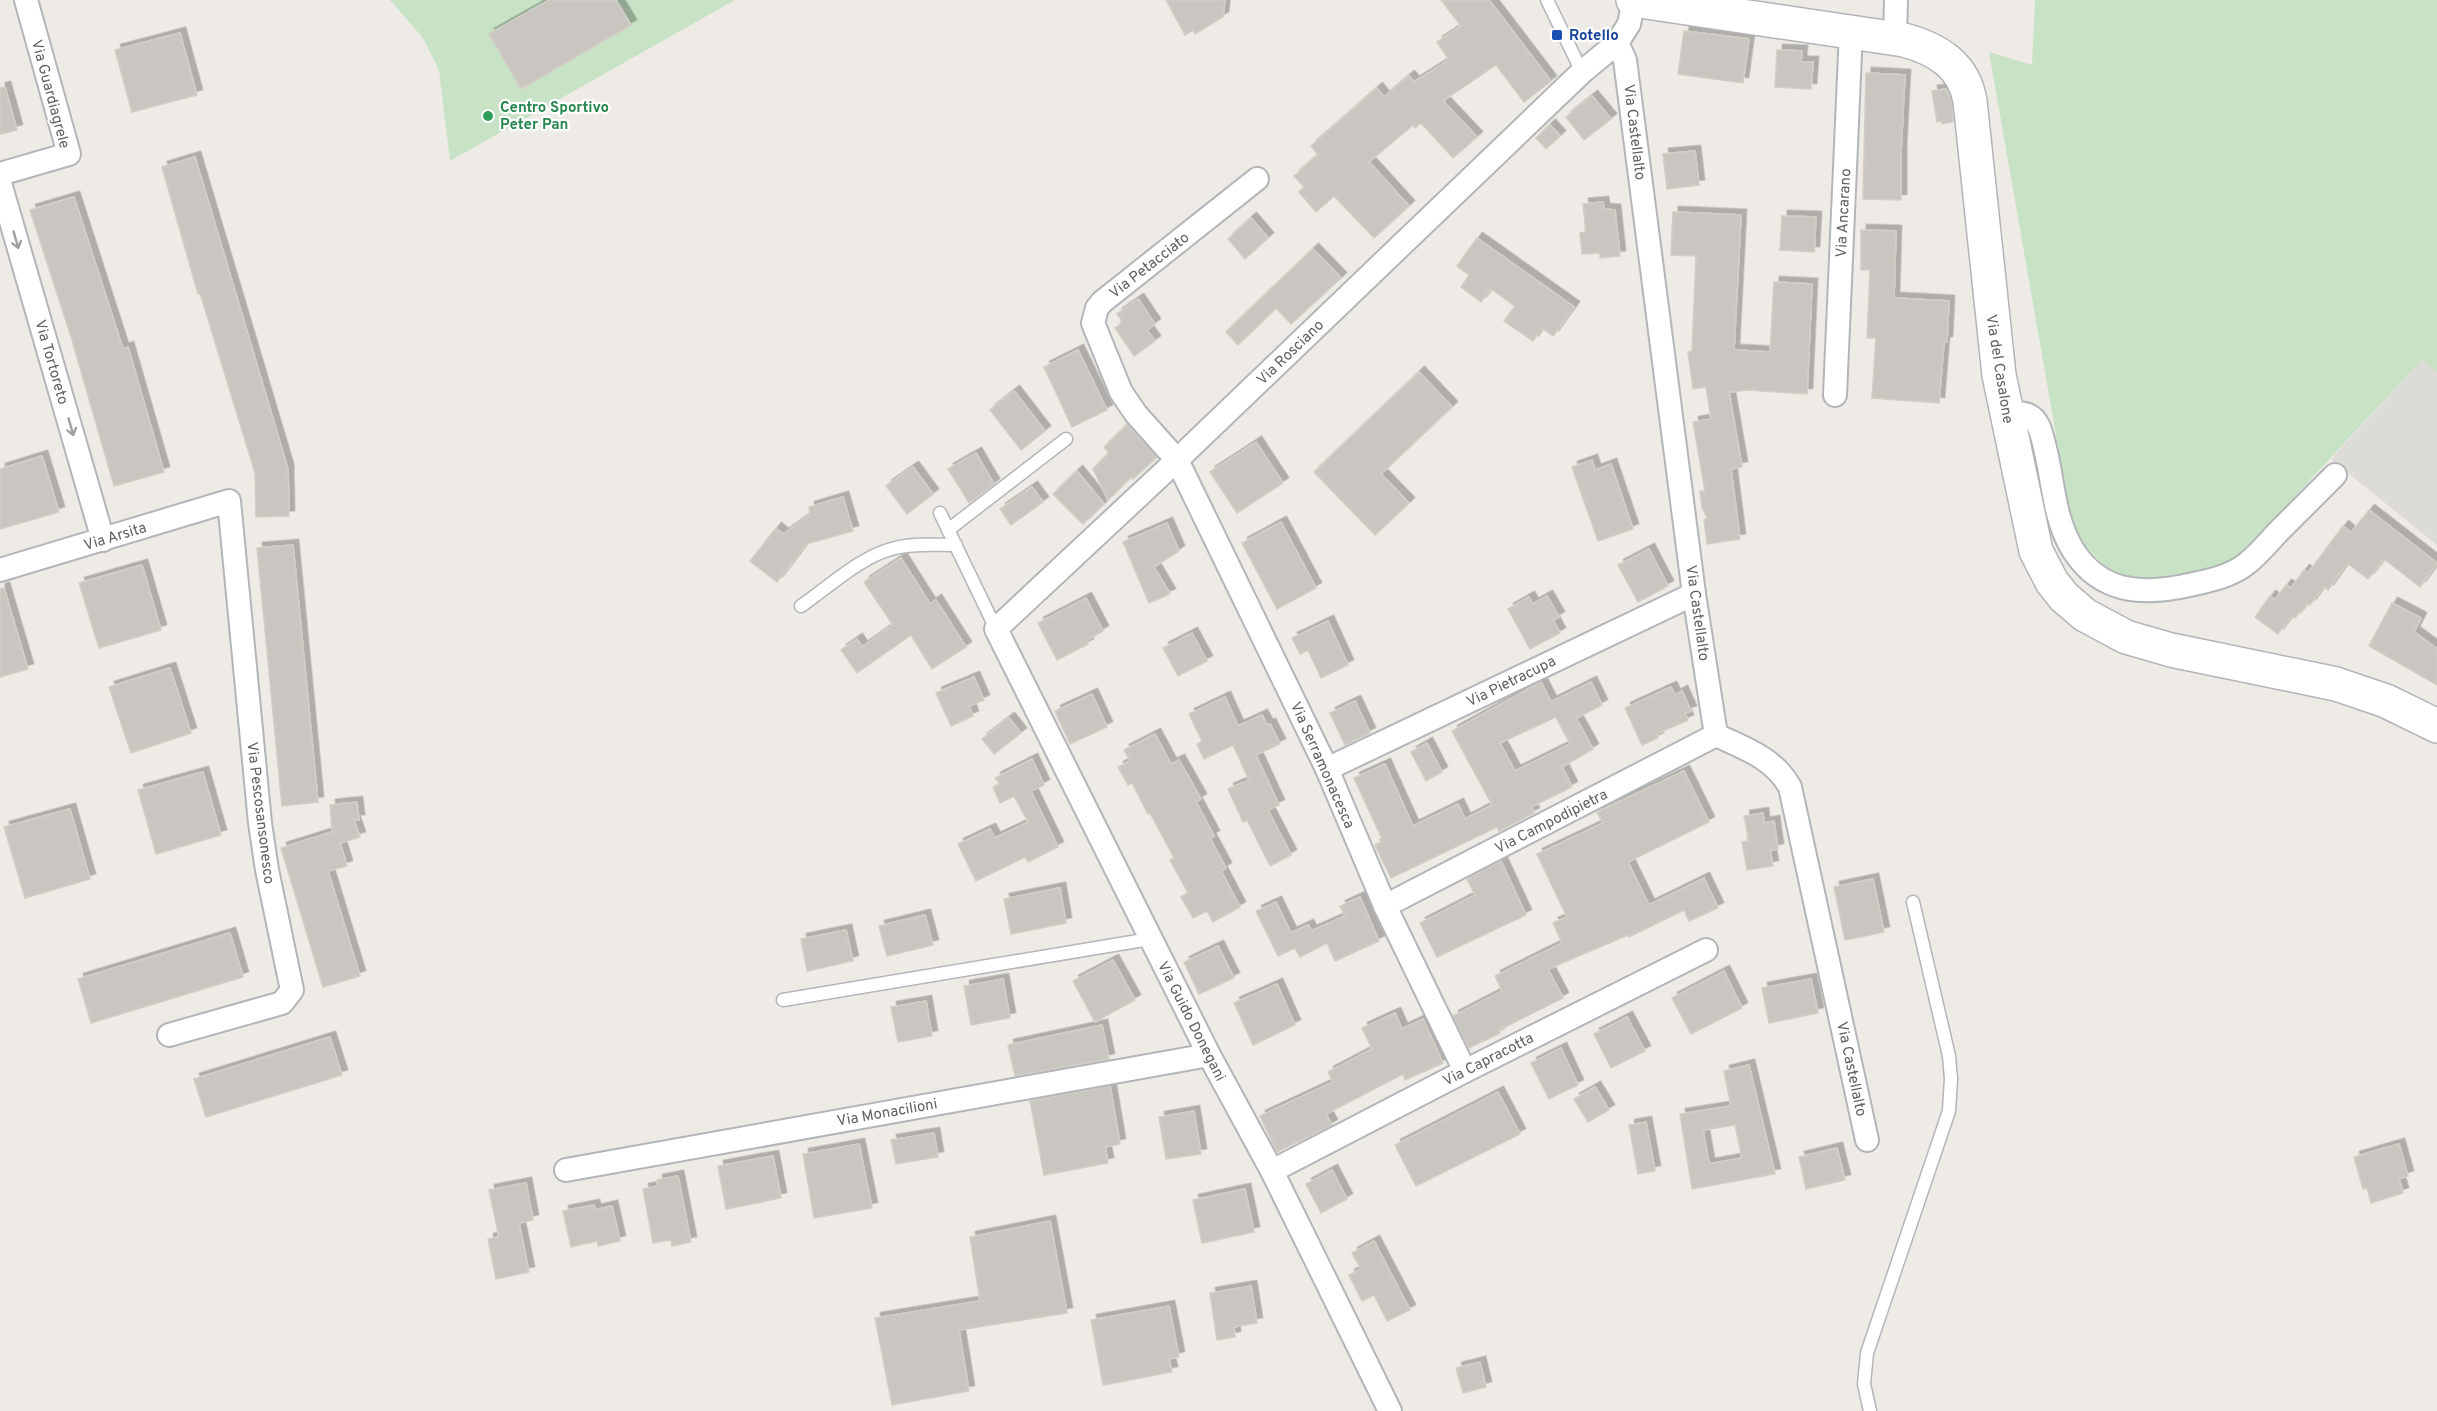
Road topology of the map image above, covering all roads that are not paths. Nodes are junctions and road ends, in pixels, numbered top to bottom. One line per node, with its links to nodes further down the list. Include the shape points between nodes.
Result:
1 (26, 0): 9 (street, Via Guardiagrele, via 69,154)
2 (1547, 0): 8 (lane)
3 (1633, 0): 5 (street, Via del Casalone); 7 (street, via 1629,24)
4 (1896, 0): 6 (street)
5 (1851, 31): 6 (street, Via del Casalone); 12 (street, Via Ancarano)
6 (1895, 39): 13 (street, Via del Casalone, via 1927,47 1945,57 1967,86 1994,340)
7 (1617, 43): 8 (street, Via Rosciano); 23 (street, Via Castellalto, via 1625,60)
8 (1582, 72): 15 (street, Via Rosciano)
9 (0, 174)
10 (1257, 179): 15 (street, Via Petacciato, via 1102,302 1094,315 1095,331 1125,398)
11 (0, 183): 20 (street, Via Tortoreto, one-way to 20)
12 (1835, 395)
13 (2007, 415): 16 (street, via 2025,413 2040,427 2060,524 2073,550 2099,576 2131,591 2174,589 2232,573 2252,559); 26 (street, Via del Casalone, via 2036,551 2058,590 2085,615 2116,633 2153,645 2352,689)
14 (1066, 440): 19 (lane)
15 (1177, 460): 25 (street, Via Rosciano); 28 (street, Via Serramonacesca)
16 (2335, 475)
17 (229, 501): 20 (street, Via Arsita); 34 (street, Via Pescosansonesco, via 262,839 292,990 278,1004)
18 (940, 513): 19 (lane)
19 (948, 530): 21 (lane)
20 (104, 540): 22 (street, Via Arsita)
21 (956, 545): 24 (lane, via 914,545 881,553); 25 (lane)
22 (0, 570)
23 (1694, 594): 27 (street, Via Castellalto); 28 (street, Via Pietracupa)
24 (801, 606)
25 (996, 630): 31 (street, Via Guido Donegani)
26 (2437, 726)
27 (1716, 735): 30 (street, Via Campodipietra); 37 (street, Via Castellalto, via 1764,758 1790,787)
28 (1327, 769): 30 (street, Via Serramonacesca)
29 (1912, 902): 41 (lane, via 1949,1056 1951,1096 1867,1353 1864,1384)
30 (1385, 906): 36 (street, Via Serramonacesca)
31 (1150, 939): 33 (lane); 35 (street, Via Guido Donegani)
32 (1706, 950): 36 (street, Via Capracotta)
33 (783, 1000)
34 (169, 1035)
35 (1209, 1055): 38 (street, Via Monacilioni); 39 (street, Via Guido Donegani)
36 (1465, 1071): 39 (street, Via Capracotta)
37 (1867, 1140)
38 (566, 1170)
39 (1272, 1171): 40 (street, Via Guido Donegani)
40 (1390, 1411)
41 (1870, 1411)

